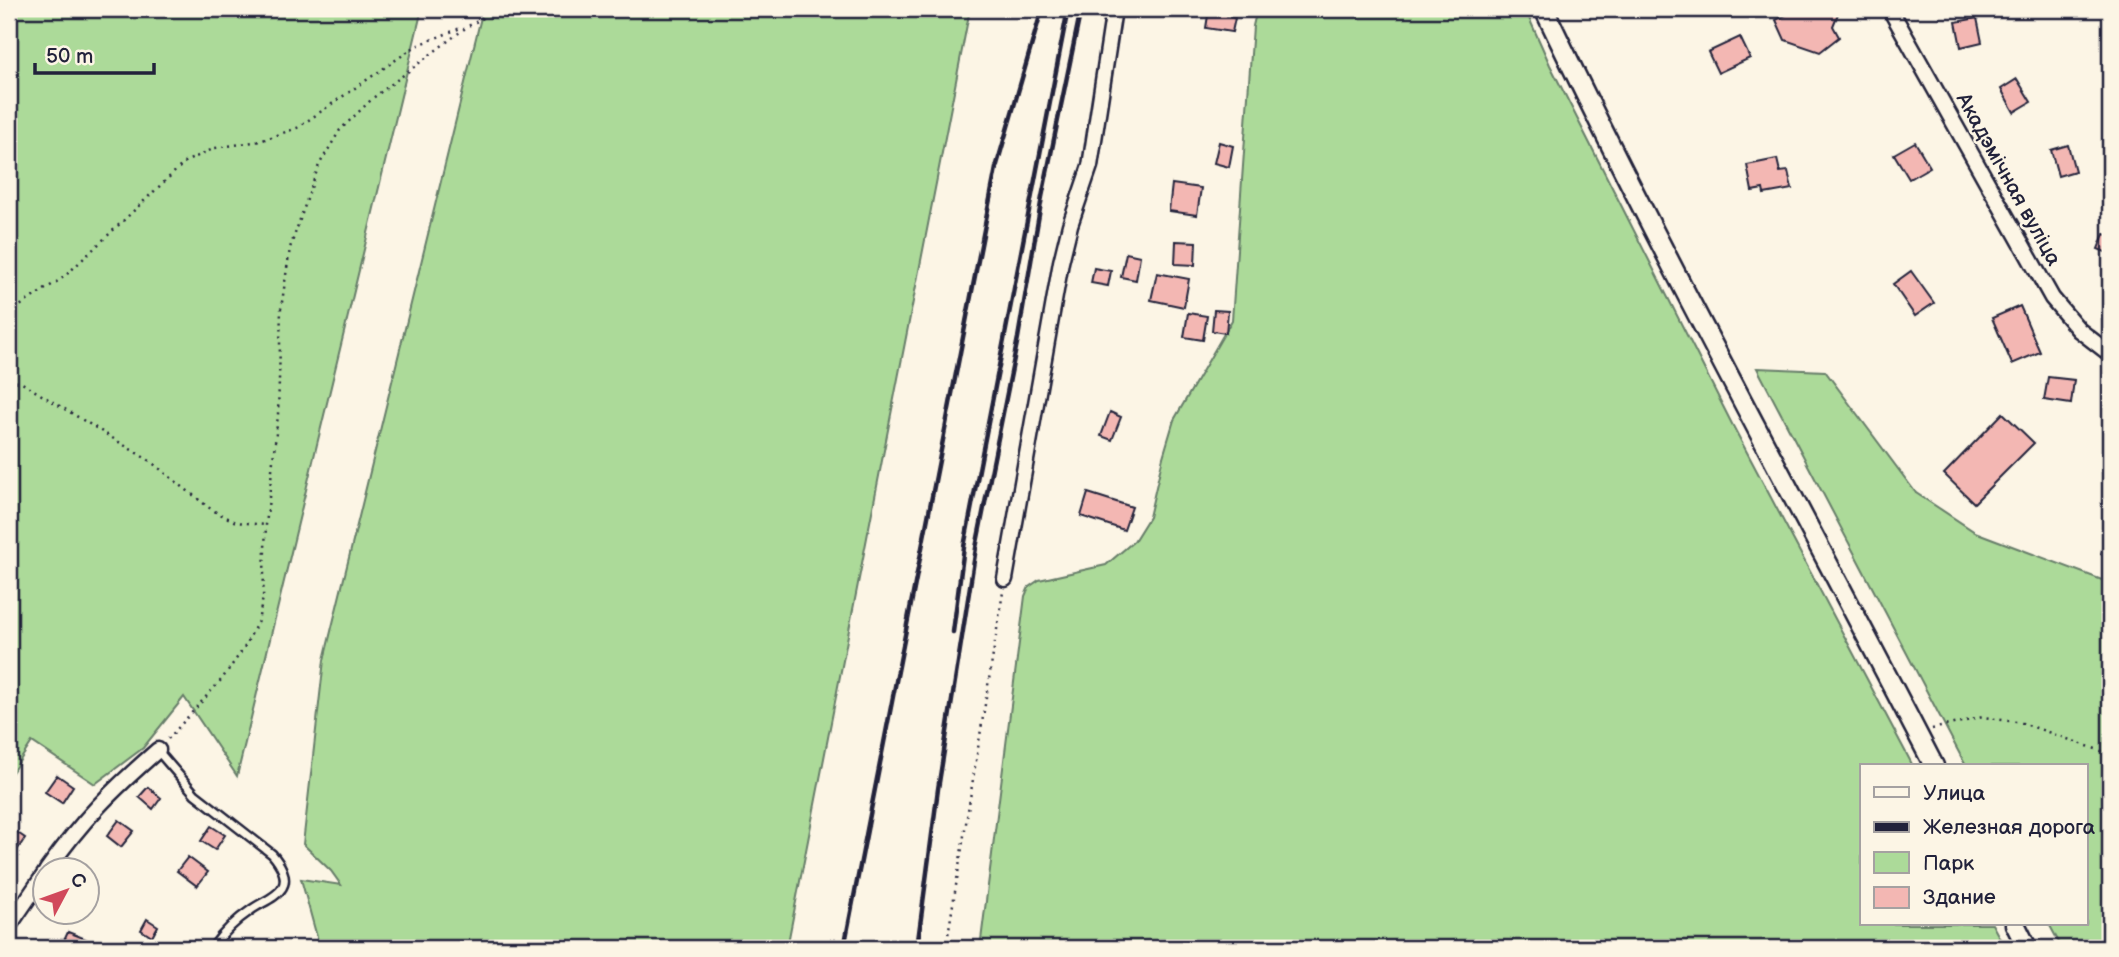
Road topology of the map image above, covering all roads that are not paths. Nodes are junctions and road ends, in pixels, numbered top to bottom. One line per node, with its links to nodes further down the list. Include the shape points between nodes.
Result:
1 (1114, 9): 5 (street, via 1090,166 1061,262)
2 (1544, 9): 7 (street, via 1592,111)
3 (1890, 9): 4 (street, Акадэмічная вуліца, via 2052,298 2079,330)
4 (2110, 354)
5 (1005, 579)
6 (158, 750): 8 (street, via 110,792); 12 (lane, via 195,794 272,854 285,878 275,895 230,927)
7 (1933, 764)
8 (56, 856)
9 (32, 892): 10 (street)
10 (9, 926)
11 (2016, 926): 13 (street)
12 (212, 948)
13 (2027, 948)

